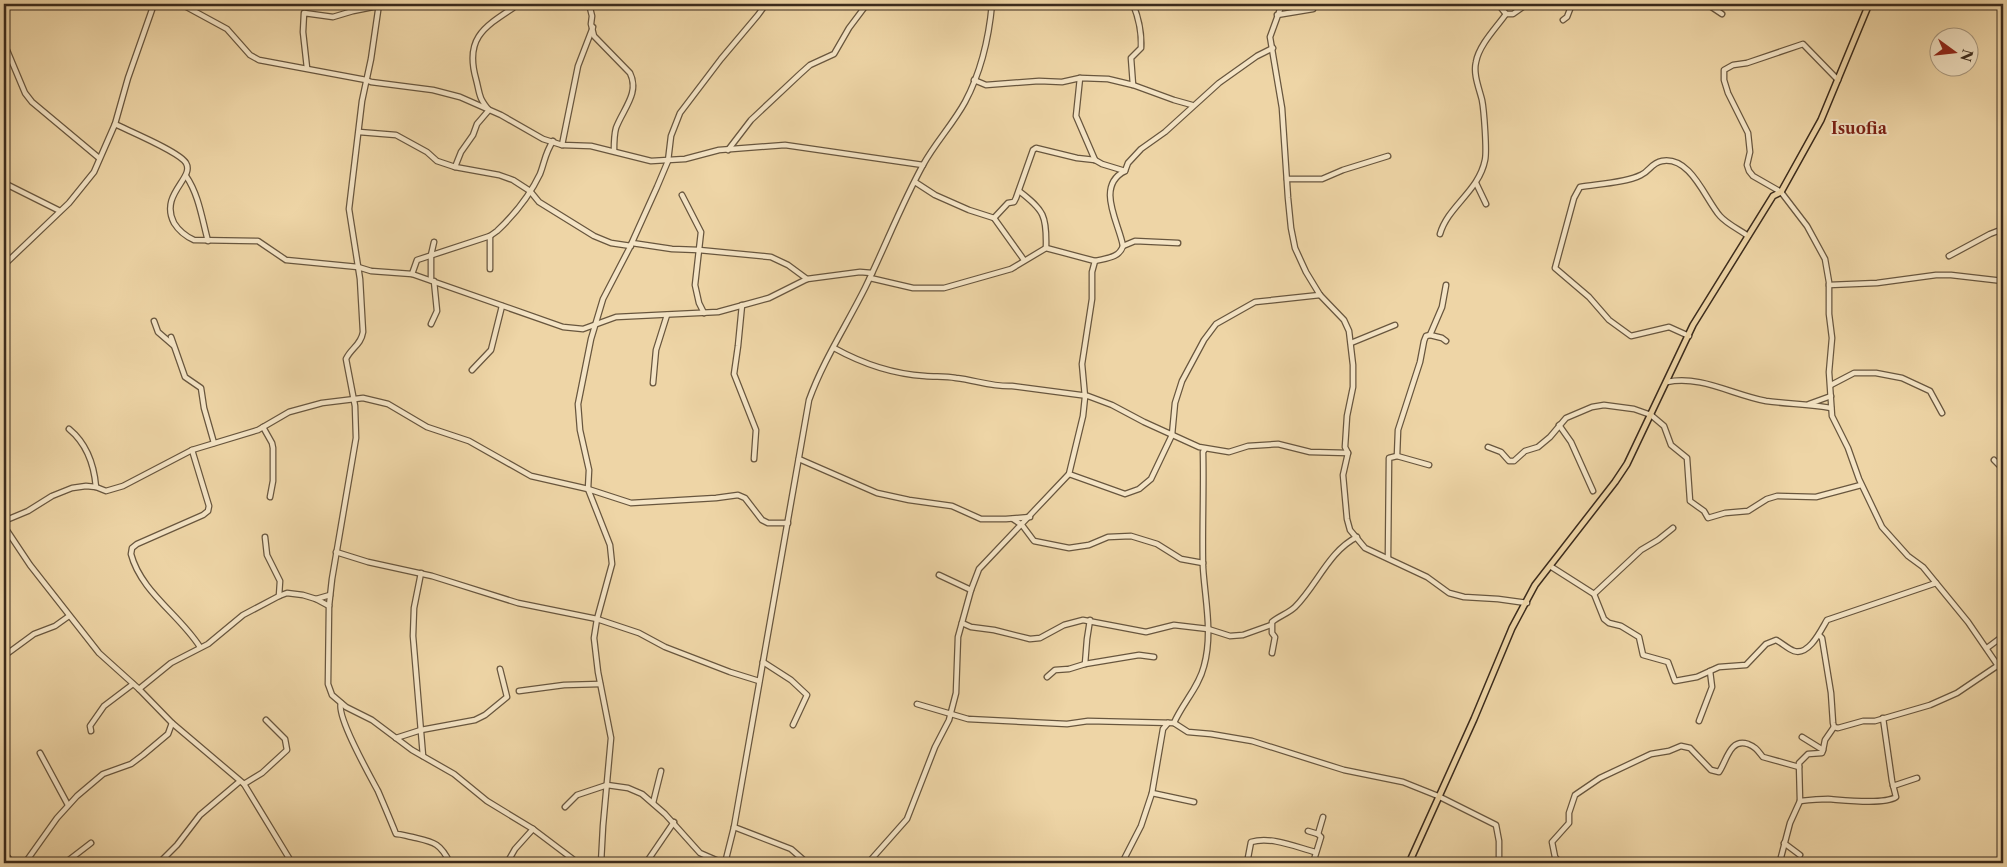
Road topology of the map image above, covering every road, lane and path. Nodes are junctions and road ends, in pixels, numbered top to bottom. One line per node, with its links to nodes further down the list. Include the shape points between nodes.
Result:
1 (154, 4): 34 (street)
2 (181, 4): 26 (street, via 227,30 250,55 259,60)
3 (378, 4): 26 (street, via 333,18 304,13 302,32); 28 (street)
4 (589, 4): 21 (street)
5 (766, 4): 43 (street, via 680,114)
6 (867, 4): 38 (street, via 834,54 810,65 800,74 751,120)
7 (992, 4): 29 (street, via 986,41)
8 (1133, 4): 31 (street, via 1142,40 1141,48 1131,58)
9 (1282, 4): 19 (street)
10 (1498, 4): 17 (street)
11 (1527, 4): 17 (street, via 1513,14)
12 (1572, 4): 20 (street)
13 (1707, 4): 18 (street)
14 (1870, 4): 30 (main road)
15 (513, 8): 33 (street, via 493,20 480,34 471,56 479,98)
16 (1313, 9): 19 (street)
17 (1506, 14): 51 (street, via 1475,64 1486,159)
18 (1722, 14)
19 (1277, 15): 25 (street, via 1270,37)
20 (1563, 20)
21 (592, 27): 22 (street); 23 (street)
22 (589, 36): 23 (street); 37 (street, via 573,87)
23 (594, 36): 39 (street, via 634,81 634,92 616,128)
24 (4, 43): 41 (street, via 32,102)
25 (1273, 48): 32 (street, via 1230,74); 48 (street, via 1282,108)
26 (306, 68): 28 (street)
27 (1080, 78): 29 (street, via 986,86); 31 (street, via 1108,79); 42 (street, via 1076,116)
28 (366, 80): 33 (street, via 433,90); 35 (street)
29 (974, 80): 44 (street, via 965,103)
30 (1838, 80): 54 (main road, via 1812,138); 54 (street, via 1803,44 1724,70 1728,93 1748,133 1749,171)
31 (1133, 85): 32 (street)
32 (1192, 105): 46 (street, via 1165,132 1141,149)
33 (489, 110): 36 (street); 45 (street, via 477,124)
34 (115, 124): 41 (street); 47 (street, via 184,160 188,169)
35 (359, 132): 45 (street, via 401,137 437,161); 75 (street, via 349,209)
36 (552, 141): 37 (street); 52 (street)
37 (562, 145): 39 (street, via 579,144)
38 (728, 150): 43 (street); 44 (street, via 785,145)
39 (614, 151): 43 (street, via 651,161)
40 (1388, 156): 48 (street, via 1322,179)
41 (99, 158): 57 (street, via 94,172)
42 (1095, 160): 46 (street); 53 (street, via 1036,148)
43 (668, 161): 66 (street)
44 (923, 165): 49 (street)
45 (455, 167): 52 (street, via 499,175)
46 (1125, 171): 67 (street, via 1118,174 1110,199)
47 (186, 176): 63 (street, via 196,195); 63 (street, via 173,193 171,217 186,236)
48 (1287, 179): 84 (street, via 1295,248)
49 (915, 182): 58 (street, via 935,195); 78 (street)
50 (4, 183): 57 (street)
51 (1476, 183): 56 (street); 60 (street, via 1446,220)
52 (530, 191): 61 (street, via 505,223); 66 (street, via 539,202 594,236 611,243)
53 (1019, 191): 58 (street, via 1014,202); 68 (street, via 1040,208 1047,226)
54 (1781, 192): 62 (main road, via 1774,196); 83 (street, via 1820,248)
55 (682, 195): 69 (street, via 702,232)
56 (1486, 204)
57 (60, 211): 74 (street)
58 (994, 218): 72 (street)
59 (2003, 229): 71 (street)
60 (1440, 234)
61 (490, 236): 70 (street); 76 (street)
62 (1748, 236): 94 (main road, via 1706,302); 94 (street, via 1723,219 1693,176 1675,162 1653,163 1647,172 1635,178 1580,187 1555,268 1589,297 1609,320 1631,336 1669,327)
63 (208, 241): 75 (street, via 258,241 286,260)
64 (434, 242): 70 (street)
65 (1178, 243): 67 (street, via 1135,241)
66 (632, 244): 69 (street); 91 (street, via 603,299)
67 (1124, 246): 73 (street, via 1116,256)
68 (1046, 248): 72 (street); 73 (street)
69 (699, 250): 79 (street, via 780,260); 87 (street, via 696,285)
70 (431, 255): 77 (street, via 417,260); 80 (street)
71 (1949, 256)
72 (1024, 260): 78 (street, via 1011,269 944,288 913,288)
73 (1095, 261): 105 (street, via 1082,364)
74 (4, 265)
75 (358, 267): 77 (street); 106 (street, via 363,305 362,339 346,359)
76 (490, 268)
77 (412, 274): 80 (street)
78 (871, 275): 79 (street, via 860,272); 99 (street)
79 (807, 279): 85 (street, via 768,298)
80 (432, 281): 86 (street); 90 (street, via 437,311)
81 (2003, 281): 83 (street, via 1936,275)
82 (1446, 285): 93 (street, via 1442,307)
83 (1829, 285): 103 (street)
84 (1320, 295): 97 (street, via 1344,320); 114 (street, via 1255,302 1216,324 1182,381 1175,403)
85 (742, 305): 87 (street); 121 (street, via 734,374 756,430)
86 (502, 306): 91 (street, via 563,327 583,329); 100 (street, via 491,350)
87 (704, 313): 88 (street)
88 (667, 315): 91 (street, via 616,317); 102 (street, via 656,350)
89 (154, 321): 98 (street, via 158,332)
90 (431, 324)
91 (597, 324): 130 (street, via 578,404 580,430 590,470)
92 (1395, 325): 97 (street)
93 (1430, 335): 96 (street); 120 (street, via 1424,341 1398,430)
94 (1689, 336): 101 (main road)
95 (171, 337): 98 (street)
96 (1446, 341)
97 (1351, 343): 119 (street, via 1353,387 1345,447)
98 (174, 346): 115 (street, via 185,377 201,388)
99 (834, 348): 105 (street, via 851,358 900,373); 122 (street, via 809,400)
100 (472, 370)
101 (1667, 382): 107 (street, via 1702,382 1765,401); 110 (main road)
102 (653, 383)
103 (1831, 385): 104 (street); 109 (street, via 1854,373 1902,378 1930,391)
104 (1831, 396): 107 (street); 108 (street)
105 (1085, 397): 114 (street, via 1112,405); 126 (street)
106 (354, 399): 112 (street, via 304,406); 130 (street, via 388,404 409,418 468,441 531,476); 142 (street, via 356,438)
107 (1808, 404): 108 (street)
108 (1832, 408): 128 (street, via 1835,424)
109 (1942, 413)
110 (1651, 415): 111 (street, via 1604,405 1566,418); 128 (street, via 1664,426 1671,445 1686,458 1690,501 1708,518 1748,511 1777,496 1816,497); 145 (main road, via 1615,482)
111 (1559, 425): 116 (street, via 1538,447 1525,451 1514,461); 131 (street, via 1571,442)
112 (263, 427): 115 (street); 132 (street, via 273,448)
113 (69, 429): 129 (street, via 79,437 95,468)
114 (1172, 435): 118 (street); 126 (street, via 1151,479 1132,492 1125,494)
115 (214, 443): 117 (street)
116 (1488, 447)
117 (192, 450): 129 (street, via 114,490 106,491); 164 (street, via 208,511 137,544 131,554 136,568 152,590)
118 (1204, 450): 119 (street, via 1229,452 1248,446 1278,444 1310,452); 144 (street)
119 (1348, 453): 141 (street, via 1343,475 1347,519 1350,530)
120 (1397, 456): 124 (street); 143 (street, via 1389,458 1388,465)
121 (754, 459)
122 (799, 459): 134 (street, via 877,493 952,506 980,519); 136 (street)
123 (1994, 460): 125 (street)
124 (1429, 465)
125 (2003, 470): 127 (street)
126 (1069, 474): 133 (street)
127 (2003, 484)
128 (1862, 485): 148 (street, via 1882,527)
129 (96, 486): 135 (street, via 79,486 63,491)
130 (588, 489): 136 (street, via 630,503 738,496 745,498 762,520); 157 (street, via 610,545 612,564)
131 (1593, 491)
132 (270, 497)
133 (1030, 517): 134 (street); 137 (street)
134 (1013, 519): 137 (street)
135 (4, 521)
136 (788, 523): 169 (street)
137 (1022, 525): 144 (street, via 1034,542 1069,548 1089,545 1108,537 1131,536 1157,544 1181,558); 149 (street, via 979,569)
138 (4, 526): 156 (street)
139 (1673, 528): 151 (street, via 1641,550)
140 (265, 537): 152 (street, via 267,555 280,581)
141 (1357, 537): 143 (street, via 1365,548); 160 (street, via 1338,551 1294,608)
142 (336, 552): 146 (street); 150 (street)
143 (1388, 558): 154 (street, via 1427,577 1449,593)
144 (1203, 563): 161 (street)
145 (1550, 566): 151 (street); 154 (main road, via 1535,585)
146 (421, 573): 157 (street, via 518,603); 193 (street, via 414,608 413,636)
147 (939, 575): 149 (street)
148 (1936, 583): 162 (street, via 1827,620); 165 (street)
149 (970, 590): 159 (street)
150 (330, 594): 153 (street); 155 (street)
151 (1594, 594): 173 (street, via 1604,619 1639,636 1643,655 1668,662 1675,681)
152 (279, 596): 153 (street, via 303,594); 164 (street, via 243,615)
153 (316, 599): 155 (street)
154 (1527, 603): 207 (main road, via 1512,628)
155 (329, 606): 181 (street, via 328,684 332,695)
156 (69, 616): 167 (street, via 34,634); 177 (street, via 99,653)
157 (597, 619): 176 (street); 178 (street, via 594,644)
158 (1090, 620): 159 (street, via 1064,625 1040,638 1030,639 971,627); 161 (street, via 1146,632 1174,625); 170 (street)
159 (962, 622): 183 (street, via 957,644 956,693)
160 (1271, 625): 161 (street, via 1243,636 1230,636); 166 (street, via 1275,638)
161 (1208, 629): 189 (street, via 1204,667)
162 (1820, 635): 173 (street, via 1801,651 1794,652 1776,640 1766,644 1746,665); 191 (street, via 1828,666)
163 (2003, 636): 165 (street)
164 (200, 647): 179 (street, via 171,663)
165 (1987, 648): 171 (street)
166 (1272, 653)
167 (4, 656)
168 (1154, 657): 170 (street, via 1139,655)
169 (763, 662): 176 (street); 190 (street, via 791,680 806,695)
170 (1085, 664): 175 (street, via 1055,670)
171 (1997, 666): 174 (street); 184 (street, via 1957,693 1930,705)
172 (500, 669): 193 (street, via 507,697 486,715)
173 (1710, 671): 186 (street, via 1712,687)
174 (2003, 674)
175 (1047, 677)
176 (759, 682): 215 (street)
177 (134, 684): 179 (street); 194 (street, via 104,706 90,726)
178 (600, 684): 180 (street); 204 (street, via 611,738)
179 (139, 689): 188 (street)
180 (519, 691)
181 (341, 703): 196 (street); 232 (street, via 340,711 352,740 396,834 426,839 442,848)
182 (917, 704): 183 (street)
183 (950, 715): 187 (street, via 1030,722); 239 (street, via 907,819)
184 (1883, 718): 191 (street, via 1844,728); 205 (street)
185 (266, 720): 203 (street, via 285,739 287,750 262,773)
186 (1699, 721)
187 (1158, 722): 189 (street); 192 (street)
188 (172, 723): 203 (street); 211 (street, via 168,734 143,756 103,774)
189 (1171, 723): 192 (street); 207 (street, via 1188,732 1252,741 1336,768 1403,782)
190 (793, 725)
191 (1834, 727): 197 (street, via 1825,740)
192 (1163, 729): 206 (street)
193 (420, 730): 196 (street); 199 (street)
194 (91, 731)
195 (1802, 737): 197 (street)
196 (396, 738): 199 (street)
197 (1823, 750): 200 (street, via 1822,753 1805,756)
198 (40, 753): 211 (street)
199 (423, 756): 216 (street)
200 (1799, 768): 208 (street); 245 (street, via 1763,757 1758,749 1743,742 1732,747 1719,772 1711,770 1690,748 1681,746 1641,758 1600,778 1575,795 1568,813 1569,823 1552,842)
201 (661, 771): 210 (street)
202 (1917, 778): 205 (street)
203 (242, 783): 224 (street); 230 (street, via 200,815)
204 (607, 786): 210 (street, via 628,788); 212 (street, via 577,795); 235 (street)
205 (1893, 786): 208 (street, via 1896,797 1886,800)
206 (1152, 793): 209 (street); 225 (street)
207 (1438, 796): 226 (street, via 1496,825); 243 (main road)
208 (1800, 801): 220 (street)
209 (1194, 802)
210 (653, 803): 214 (street)
211 (68, 805): 228 (street)
212 (565, 807)
213 (1323, 817): 218 (street)
214 (674, 822): 236 (street); 237 (street, via 700,853)
215 (734, 827): 237 (street); 238 (street, via 791,849)
216 (533, 829): 233 (street); 234 (street)
217 (1308, 831): 218 (street)
218 (1318, 834): 222 (street, via 1321,837)
219 (91, 843): 229 (street)
220 (1784, 843): 223 (street); 248 (street, via 1780,861)
221 (4, 852): 227 (street)
222 (1316, 852): 241 (street, via 1270,840 1255,841 1249,845); 242 (street)
223 (1800, 855)
224 (291, 861): 231 (street)
225 (1124, 861): 240 (street)
226 (1499, 862): 244 (street)
227 (12, 863)
228 (25, 863)
229 (64, 863)
230 (159, 863)
231 (286, 863)
232 (450, 863)
233 (507, 863)
234 (578, 863)
235 (601, 863)
236 (646, 863)
237 (724, 863)
238 (807, 863)
239 (868, 863)
240 (1131, 863)
241 (1247, 863)
242 (1313, 863)
243 (1409, 863)
244 (1514, 863)
245 (1558, 863)
246 (1605, 863): 247 (street)
247 (1619, 863)
248 (1775, 863)

